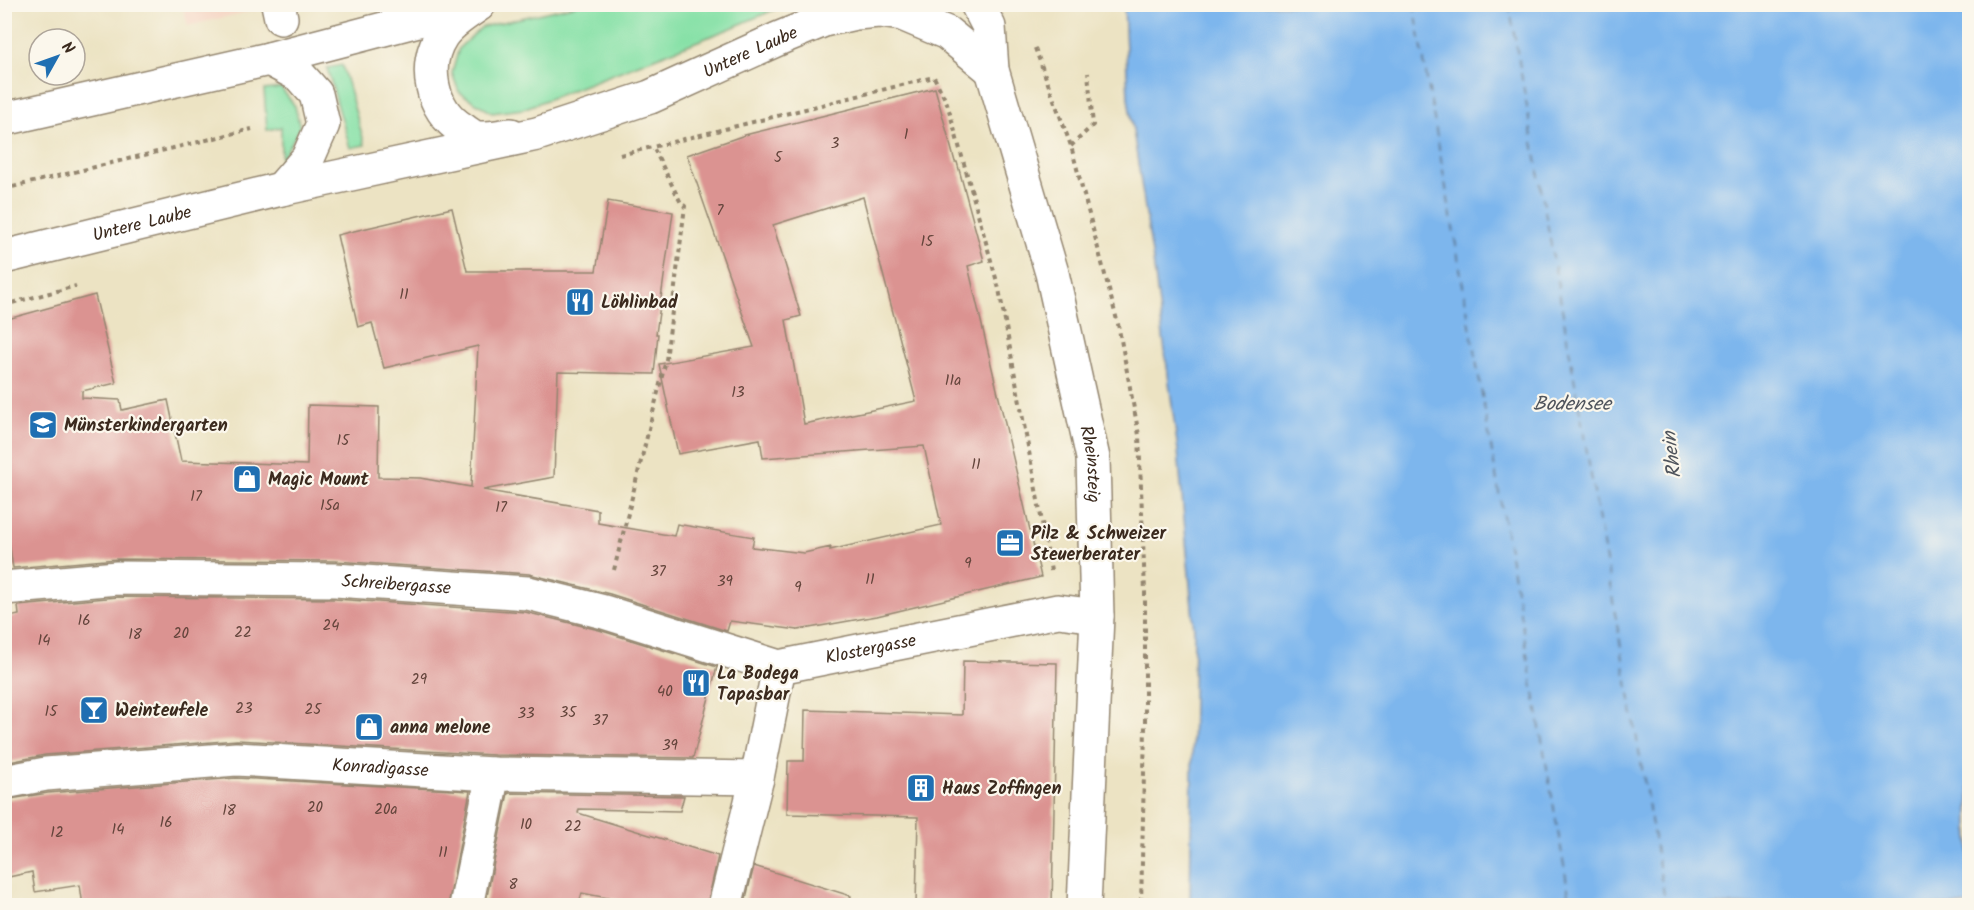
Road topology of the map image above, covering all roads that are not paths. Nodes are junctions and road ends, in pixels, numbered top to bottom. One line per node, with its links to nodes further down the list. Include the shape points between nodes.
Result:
1 (977, 4): 4 (street, via 989,27)
2 (478, 5): 3 (street, Untere Laube); 6 (street, Untere Laube, via 441,36 432,66 436,100 456,126 474,137)
3 (269, 59): 5 (street, Untere Laube); 7 (street, via 299,75 316,94 323,124 308,158)
4 (992, 70): 6 (street, Untere Laube, via 947,33 902,14 856,13 802,29 651,97); 10 (street, Rheinsteig, via 1052,273 1093,458)
5 (4, 119)
6 (537, 134): 7 (street, Untere Laube)
7 (281, 189): 8 (street, Untere Laube)
8 (4, 257)
9 (4, 588): 11 (street, Schreibergasse, via 117,578 336,580 528,593 604,612)
10 (1097, 616): 11 (street, Klostergasse, via 1058,611); 17 (street, Rheinsteig)
11 (779, 667): 13 (street)
12 (493, 774): 13 (street, Konradigasse); 14 (street, Konradigasse, via 236,759 46,774); 15 (street)
13 (757, 778): 16 (street)
14 (4, 782)
15 (466, 906)
16 (725, 906)
17 (1084, 906)

